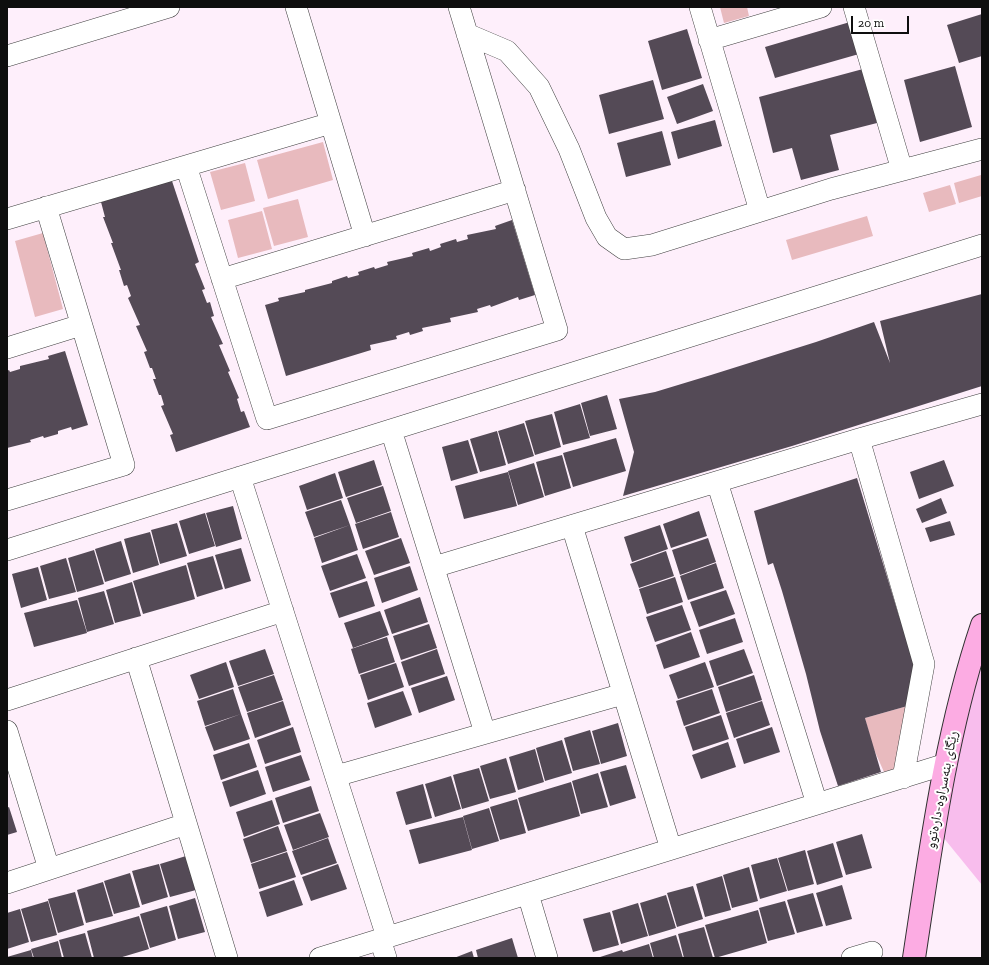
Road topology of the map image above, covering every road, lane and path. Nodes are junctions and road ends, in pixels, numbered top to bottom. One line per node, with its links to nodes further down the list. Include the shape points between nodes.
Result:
1 (169, 7): 7 (street)
2 (296, 7): 11 (street)
3 (459, 7): 8 (street)
4 (700, 7): 9 (street)
5 (821, 7): 9 (street)
6 (854, 7): 14 (street)
7 (148, 10): 10 (street)
8 (467, 34): 15 (street); 17 (street, via 508,51 539,86 569,149 596,218 606,237 624,249 652,244)
9 (709, 40): 17 (street)
10 (7, 56)
11 (331, 123): 13 (street); 19 (street)
12 (982, 149): 14 (street)
13 (186, 166): 16 (street); 21 (street)
14 (902, 170): 17 (street)
15 (515, 190): 19 (street); 21 (street, via 557,330 267,419)
16 (46, 207): 18 (street); 22 (street)
17 (760, 211)
18 (7, 219)
19 (365, 236): 21 (street)
20 (982, 245): 25 (street)
21 (222, 279)
22 (81, 325): 23 (street); 29 (street, via 124,465)
23 (7, 348)
24 (982, 404): 26 (street)
25 (391, 430): 27 (street); 32 (street)
26 (859, 439): 28 (street); 42 (street, via 924,664)
27 (240, 477): 31 (street); 33 (street)
28 (716, 482): 30 (street); 43 (street)
29 (7, 500)
30 (572, 526): 32 (street); 36 (street)
31 (7, 550)
32 (434, 567): 39 (street)
33 (283, 611): 35 (street); 41 (street)
34 (982, 625): 40 (street, رێگای بنەسراوە-دارەتوو, via 971,658)
35 (136, 658): 37 (street); 44 (street)
36 (623, 694): 39 (street); 45 (street)
37 (7, 700)
38 (7, 731): 46 (street)
39 (485, 733): 41 (street)
40 (946, 764): 42 (street); 55 (street, رێگای بنەسراوە-دارەتوو)
41 (336, 776): 49 (street)
42 (903, 778): 43 (street)
43 (817, 804): 45 (street)
44 (186, 824): 46 (street); 51 (street)
45 (671, 849): 48 (street)
46 (49, 869): 47 (street)
47 (7, 883)
48 (528, 894): 49 (street); 53 (street)
49 (384, 945): 52 (street)
50 (872, 952): 54 (street)
51 (227, 958)
52 (320, 958)
53 (547, 958)
54 (852, 958)
55 (914, 958)

